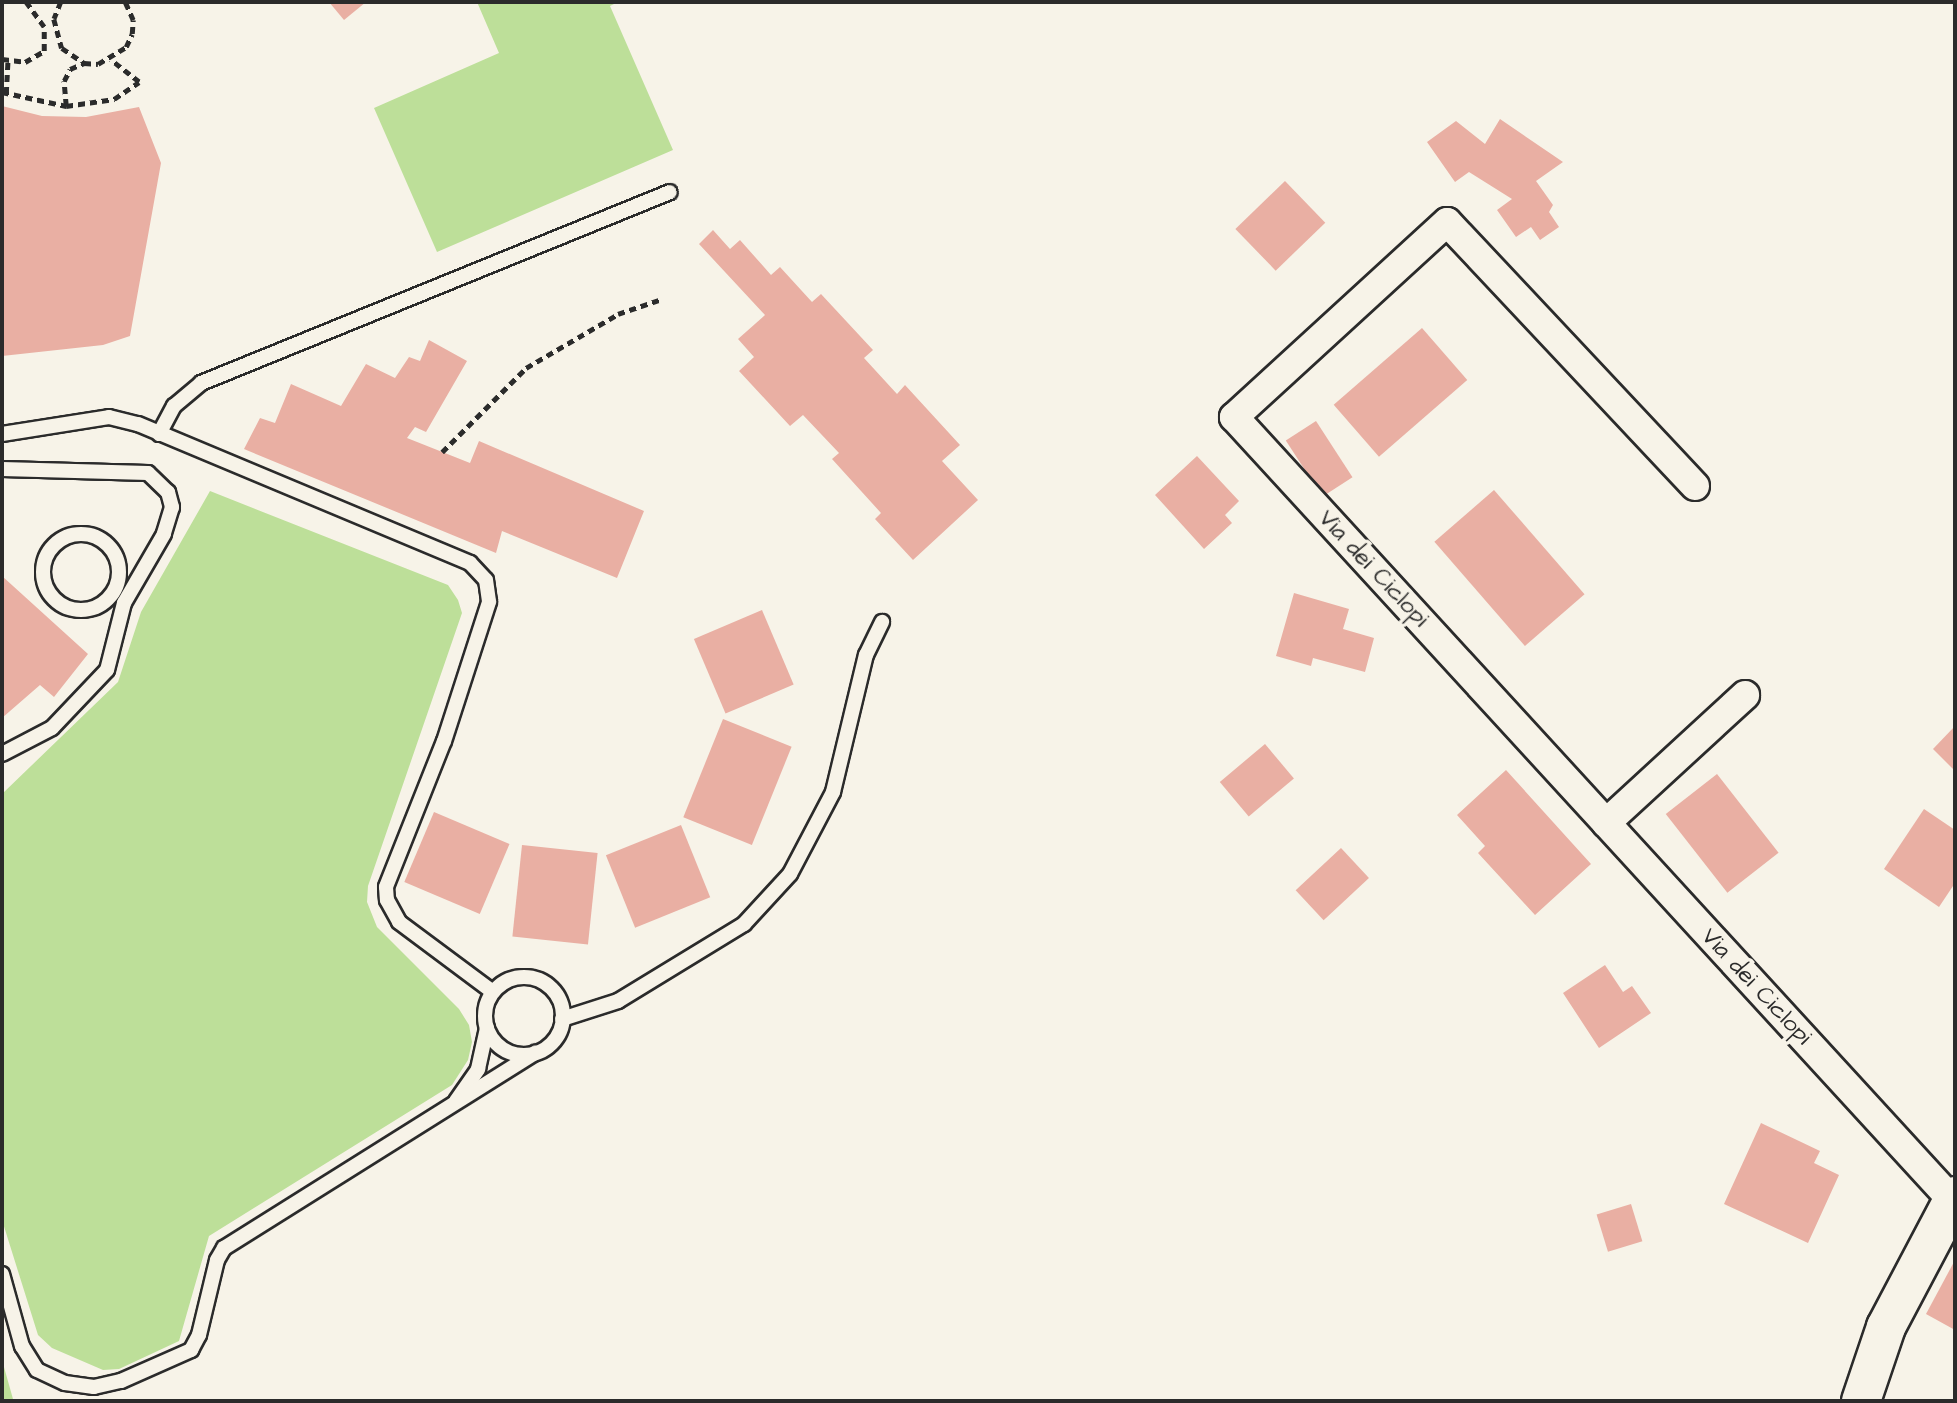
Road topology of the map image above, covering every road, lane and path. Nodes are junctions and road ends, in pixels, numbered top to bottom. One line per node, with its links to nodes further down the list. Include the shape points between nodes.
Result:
1 (26, 2): 5 (path, via 44,27)
2 (61, 2): 4 (path, via 54,19)
3 (125, 2): 7 (path, via 133,20 131,34 126,47)
4 (55, 36): 5 (path); 9 (path, via 62,48)
5 (45, 37): 8 (path, via 44,51 34,60)
6 (2, 58): 8 (path)
7 (111, 60): 9 (path); 11 (path, via 139,82 114,99)
8 (8, 61): 10 (path)
9 (84, 63): 11 (path, via 70,69 64,81)
10 (4, 93): 11 (path)
11 (66, 106)
12 (670, 192): 14 (lane, via 201,383 174,406)
13 (662, 299): 16 (path, via 618,314 526,368)
14 (159, 434): 15 (lane, via 109,417); 24 (lane, via 470,563 486,580 489,602 444,741 386,887 387,900 399,922)
15 (2, 435)
16 (442, 452)
17 (2, 469): 19 (lane, via 148,473 168,492 172,507 164,534)
18 (1695, 486): 23 (street, Via dei Ciclopi, via 1447,222 1234,417)
19 (119, 597): 19 (lane, via 119,566 101,540 89,534 63,538 45,558 46,588 64,607 90,610); 22 (lane, via 107,670 52,728)
20 (882, 622): 25 (lane, via 866,655 833,792 790,874 744,924 618,1001)
21 (1745, 695): 23 (street)
22 (2, 754)
23 (1606, 823): 29 (street, Via dei Ciclopi)
24 (493, 992): 25 (lane, via 511,979 534,978 557,997); 26 (lane, via 486,1005)
25 (562, 1019): 27 (lane, via 554,1040)
26 (487, 1028): 27 (lane, via 507,1051); 28 (lane, via 478,1069)
27 (536, 1052): 28 (lane)
28 (451, 1108): 30 (lane, via 224,1248 191,1350 121,1381 94,1387 65,1383 37,1370 22,1346)
29 (1954, 1199): 31 (street, via 1886,1327)
30 (2, 1274)
31 (1861, 1401)

